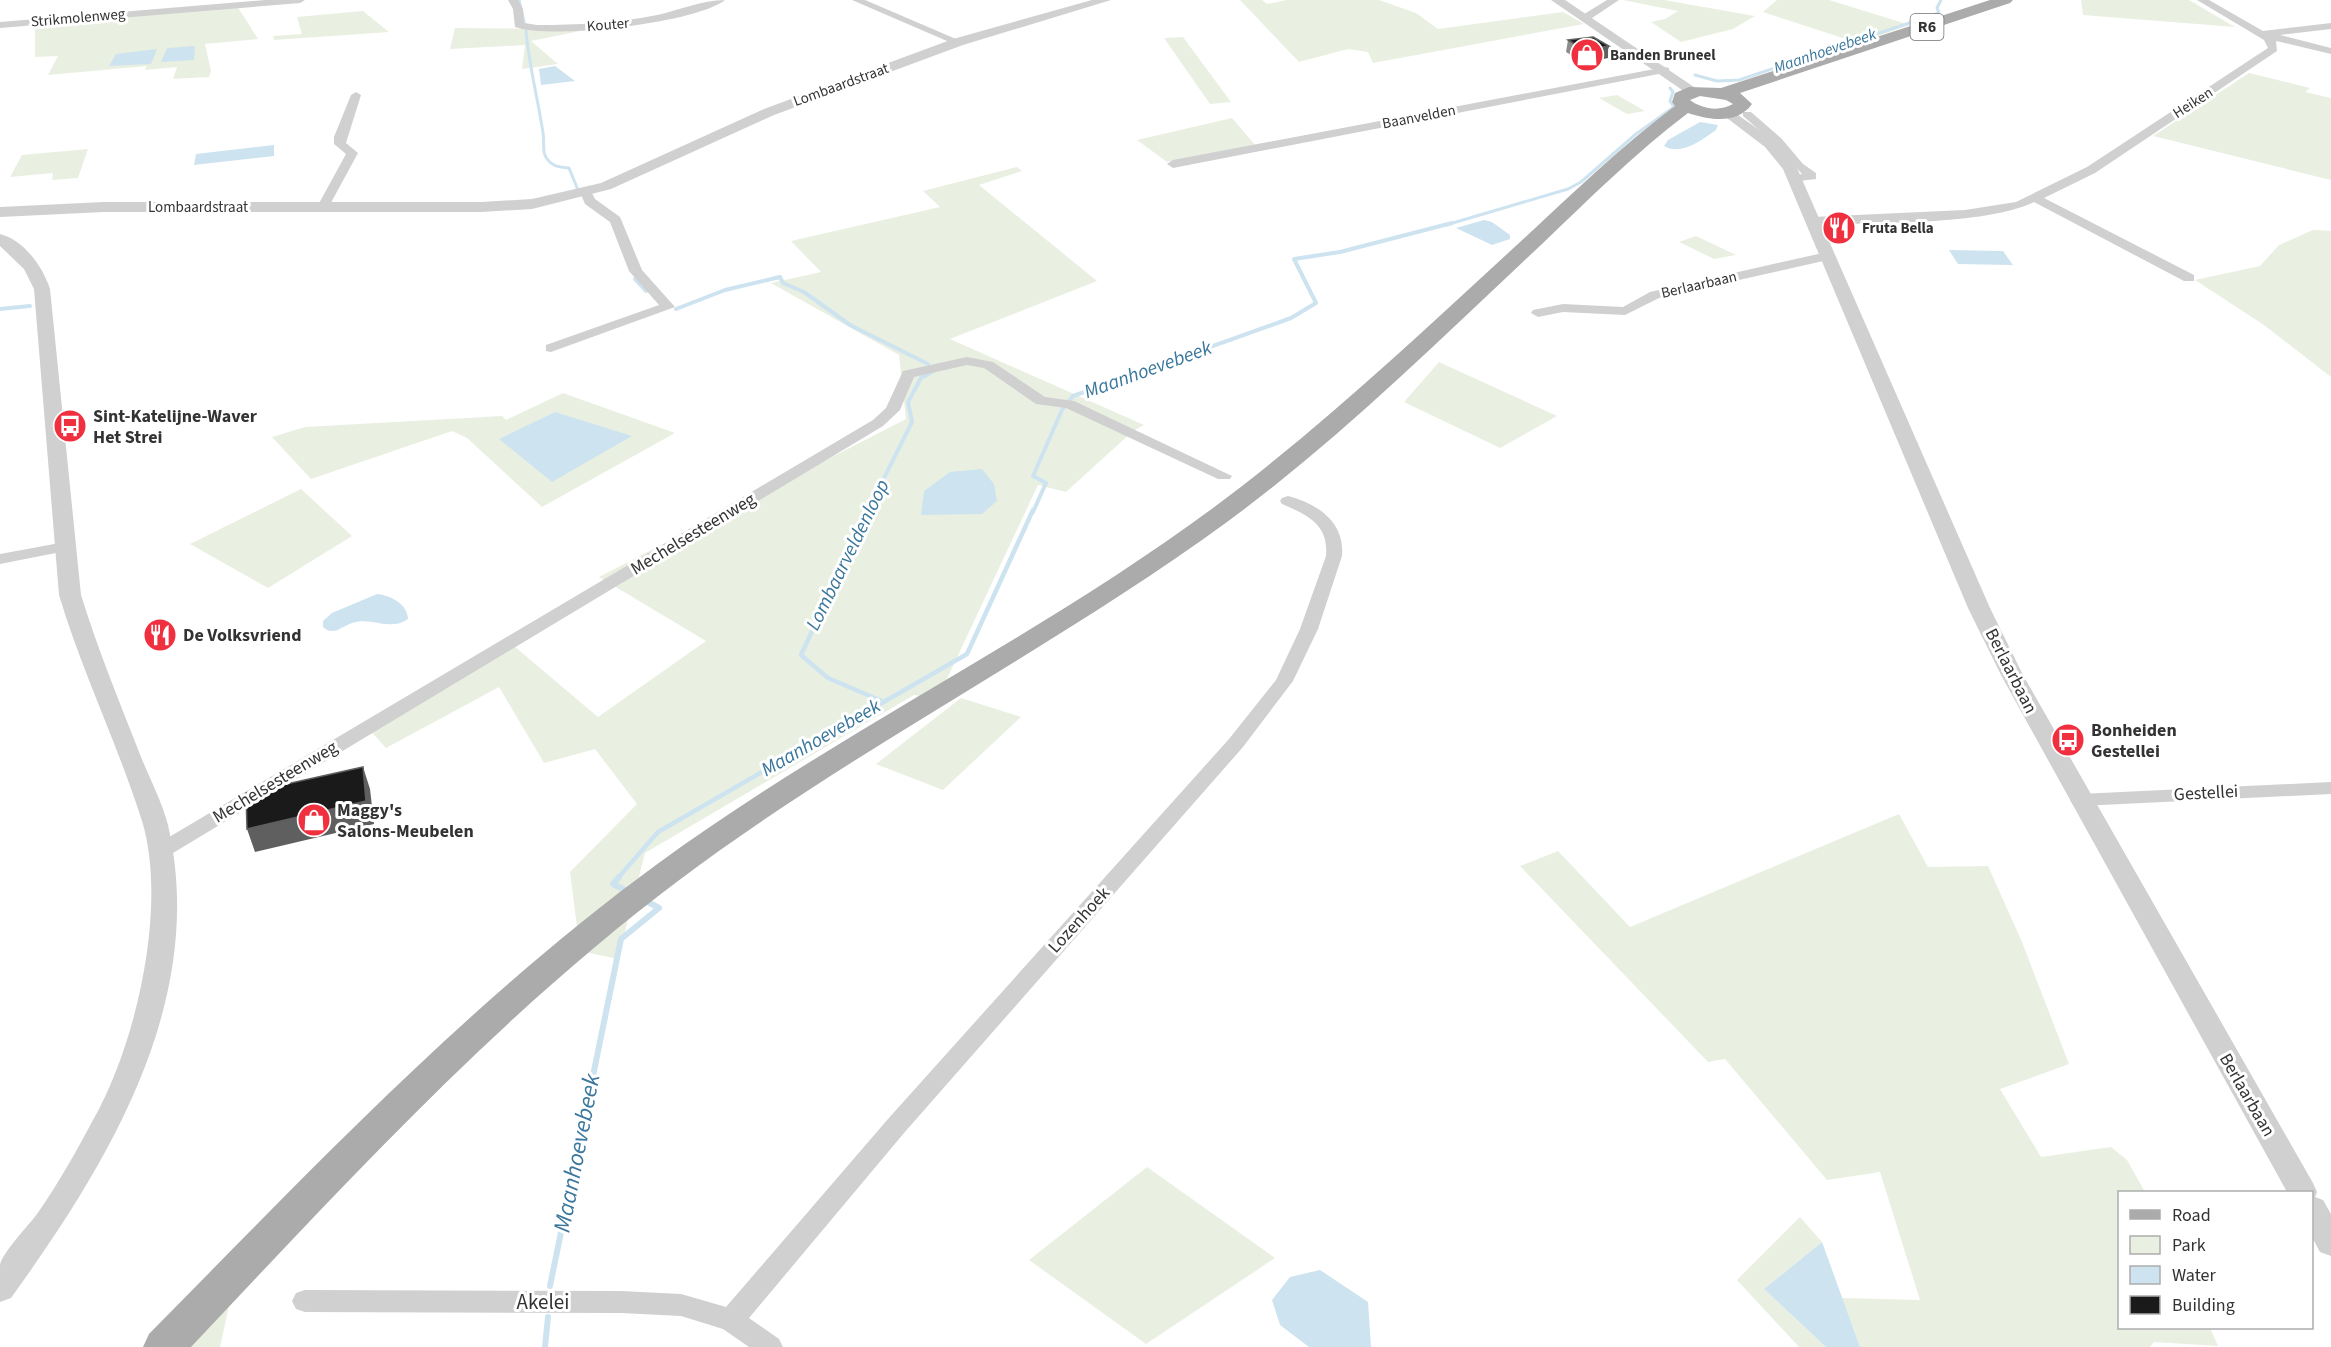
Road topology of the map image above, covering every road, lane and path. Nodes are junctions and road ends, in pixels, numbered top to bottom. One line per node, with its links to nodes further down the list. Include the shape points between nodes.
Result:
1 (300, 0): 11 (street, Strikmolenweg)
2 (513, 0): 3 (street, Kouter, via 519,25 554,28 644,22)
3 (720, 0)
4 (857, 0): 14 (street)
5 (1105, 0): 14 (street, Lombaardstraat)
6 (1557, 0): 10 (street)
7 (1614, 0): 10 (street)
8 (2005, 0): 18 (main road, R6)
9 (2202, 0): 13 (street)
10 (1585, 18): 16 (street)
11 (0, 25)
12 (2331, 26): 13 (street)
13 (2264, 36): 15 (street); 24 (street, Heiken, via 2273,44 2270,52 2091,170)
14 (957, 42): 23 (street, Lombaardstraat, via 769,112)
15 (2331, 51)
16 (1665, 70): 19 (street); 21 (street, Baanvelden)
17 (356, 95): 25 (street, via 340,137 340,144 352,153)
18 (1730, 101): 19 (main road, R6); 22 (street, Berlaarbaan, via 1770,144)
19 (1694, 103): 51 (main road, via 1663,133 1602,177 1347,413 1216,517 1081,608 723,832 546,971 383,1119)
20 (1747, 114): 22 (street, via 1812,176)
21 (1173, 164)
22 (1795, 179): 30 (street, Berlaarbaan)
23 (586, 192): 25 (street, Lombaardstraat, via 512,206); 36 (street, via 589,201 616,220 636,271 668,307)
24 (2035, 198): 30 (street, Heiken, via 1989,212); 34 (street)
25 (323, 207): 26 (street, Lombaardstraat)
26 (73, 208): 27 (street, Lombaardstraat); 31 (street, Lombaardstraat)
27 (35, 211): 28 (street, Lombaardstraat); 29 (street, Lombaardstraat)
28 (0, 212)
29 (0, 217)
30 (1813, 221): 33 (street, Berlaarbaan)
31 (0, 224)
32 (0, 239): 39 (street, via 26,260 42,289)
33 (1827, 256): 35 (street, Berlaarbaan, via 1655,295 1625,310 1563,308); 42 (street, Berlaarbaan, via 1979,608)
34 (2189, 278)
35 (1538, 313)
36 (551, 348)
37 (1224, 476): 43 (street, Mechelsesteenweg, via 1070,404 1041,401 987,365 967,361 908,374 893,410 878,423)
38 (1288, 501): 49 (street, Lozenhoek, via 1315,512 1326,522 1335,544 1328,579 1284,681 1236,743 896,1126)
39 (65, 548): 40 (street); 43 (street, via 70,595 83,638 155,823)
40 (0, 558)
41 (2331, 788): 42 (street, Gestellei)
42 (2080, 800): 44 (street, Berlaarbaan)
43 (160, 851): 47 (street, via 164,881 161,951 143,1036 130,1072 85,1163)
44 (2301, 1191)
45 (2313, 1211): 46 (street)
46 (2331, 1243)
47 (0, 1288)
48 (305, 1301): 49 (street, Akelei, via 621,1302 681,1305)
49 (731, 1320): 50 (street, Akelei)
50 (767, 1346)
51 (164, 1347)

